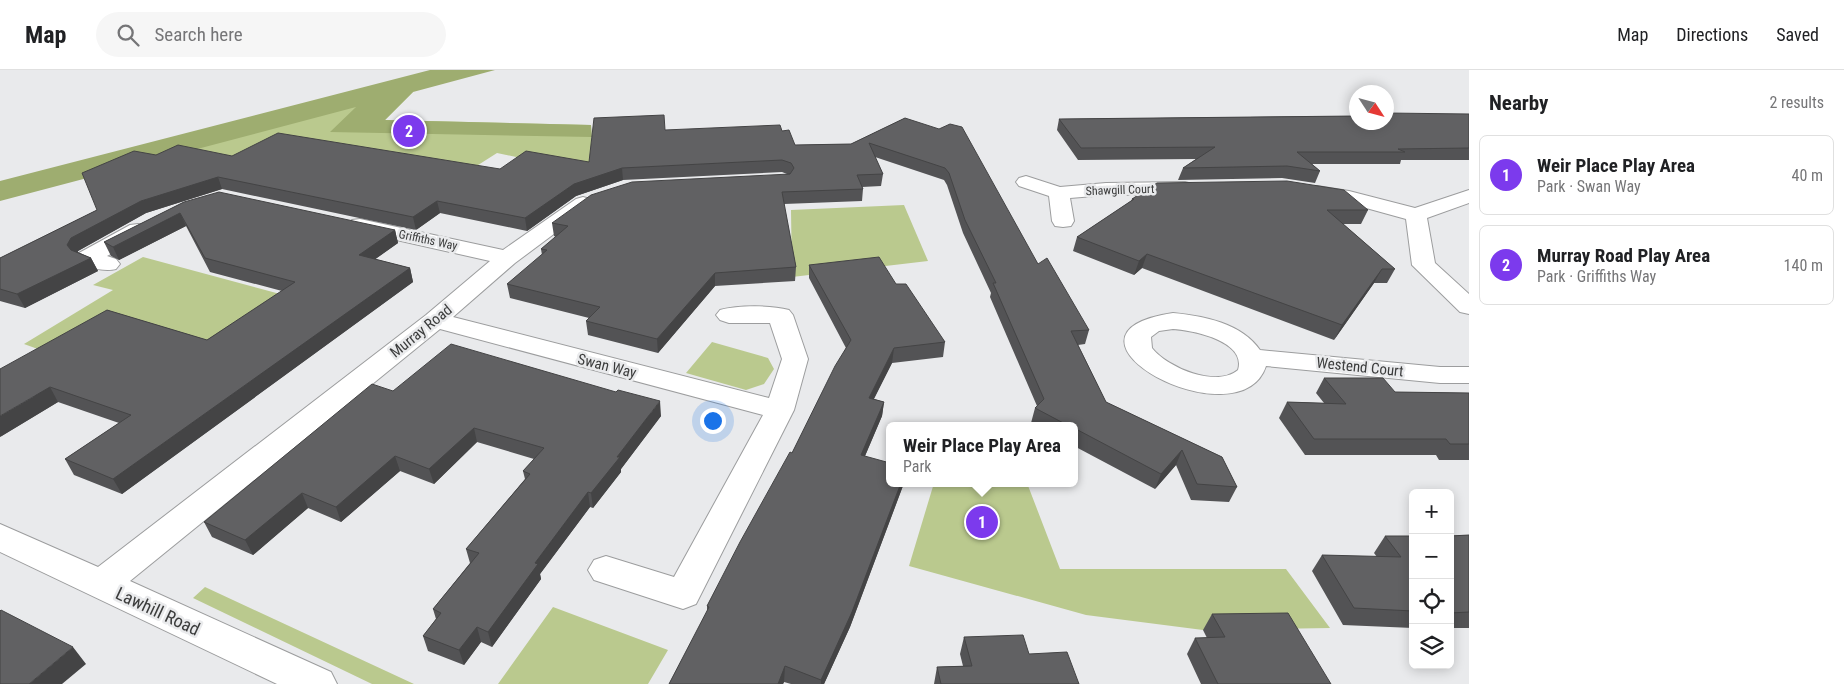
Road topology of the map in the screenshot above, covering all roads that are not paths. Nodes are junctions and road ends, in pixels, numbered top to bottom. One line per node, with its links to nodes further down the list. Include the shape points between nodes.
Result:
1 (1026, 182): 4 (street)
2 (1204, 188): 4 (street, Shawgill Court)
3 (1301, 189): 7 (street, via 1350,197)
4 (1060, 193): 10 (street)
5 (609, 194): 11 (street, Murray Road, via 584,202)
6 (1469, 196): 7 (street)
7 (1416, 215): 13 (street, via 1424,265)
8 (155, 220): 12 (street, via 87,258)
9 (336, 220): 11 (street, Griffiths Way)
10 (1063, 221)
11 (507, 258): 15 (street, Murray Road)
12 (108, 264)
13 (1469, 307)
14 (729, 315): 18 (street, via 780,315 795,359)
15 (435, 320): 18 (street, Swan Way); 21 (street, Murray Road)
16 (1252, 357): 17 (street, Westend Court, via 1440,375)
17 (1469, 374)
18 (780, 410): 20 (street, via 683,594)
19 (0, 537): 21 (street, Lawhill Road)
20 (606, 570)
21 (102, 584): 22 (street, Lawhill Road)
22 (316, 684)

